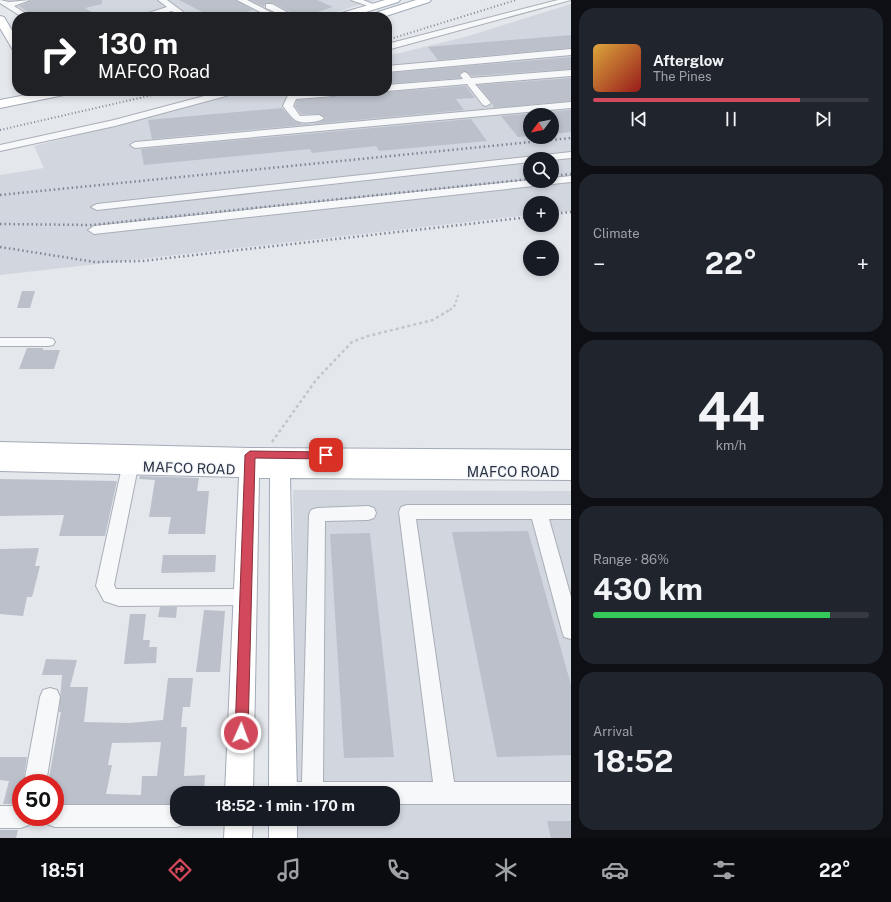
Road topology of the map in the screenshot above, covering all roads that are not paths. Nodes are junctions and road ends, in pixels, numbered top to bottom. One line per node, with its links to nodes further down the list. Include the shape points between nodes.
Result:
1 (0, 0): 11 (street)
2 (26, 0): 11 (street)
3 (162, 0): 13 (street)
4 (241, 0): 17 (street)
5 (262, 0): 18 (street)
6 (355, 0): 12 (street)
7 (395, 0): 12 (main road)
8 (399, 0): 20 (main road)
9 (426, 0): 21 (main road)
10 (567, 0): 25 (street)
11 (4, 6): 14 (street); 22 (main road)
12 (374, 6): 19 (main road)
13 (173, 8): 15 (street); 16 (street)
14 (16, 12)
15 (158, 12)
16 (179, 12)
17 (266, 12)
18 (282, 12)
19 (355, 12)
20 (372, 12)
21 (389, 12)
22 (12, 18)
23 (0, 19): 24 (main road)
24 (12, 39)
25 (392, 46)
26 (571, 52): 27 (street)
27 (453, 62): 28 (street); 30 (street)
28 (392, 68)
29 (571, 73): 30 (street)
30 (469, 82): 31 (street); 40 (street, via 490,102)
31 (392, 88)
32 (12, 91): 33 (main road)
33 (0, 93)
34 (14, 96): 38 (main road)
35 (27, 96): 39 (main road)
36 (215, 96): 44 (street, via 115,123)
37 (293, 96): 42 (street, via 288,106 296,118 302,120)
38 (0, 98)
39 (0, 104)
40 (471, 104)
41 (571, 105): 43 (street)
42 (424, 108)
43 (135, 145)
44 (0, 148)
45 (571, 155): 46 (street)
46 (559, 156)
47 (523, 160): 49 (street)
48 (571, 179): 50 (street)
49 (96, 206)
50 (94, 230)
51 (0, 342): 52 (street)
52 (48, 342)
53 (0, 449): 55 (main road, MAFCO ROAD)
54 (571, 457): 55 (main road, MAFCO ROAD)
55 (264, 461): 57 (main road, MAFCO ROAD); 58 (main road, MAFCO ROAD); 62 (main road); 67 (main road)
56 (0, 464): 57 (main road, MAFCO ROAD)
57 (130, 467): 62 (street, via 105,586 110,595 120,598)
58 (571, 472)
59 (539, 512): 60 (street); 63 (street); 70 (street, via 407,512)
60 (571, 512)
61 (368, 513): 68 (street, via 317,515)
62 (246, 597): 66 (main road)
63 (571, 631)
64 (50, 697): 65 (street)
65 (37, 774)
66 (239, 786)
67 (283, 786)
68 (312, 786)
69 (400, 793): 70 (street)
70 (445, 793): 71 (street)
71 (571, 793)
72 (64, 816): 73 (street)
73 (170, 816)
74 (0, 817): 75 (street)
75 (12, 817)
76 (239, 826): 78 (main road)
77 (283, 826): 79 (main road)
78 (238, 838)
79 (283, 838)

